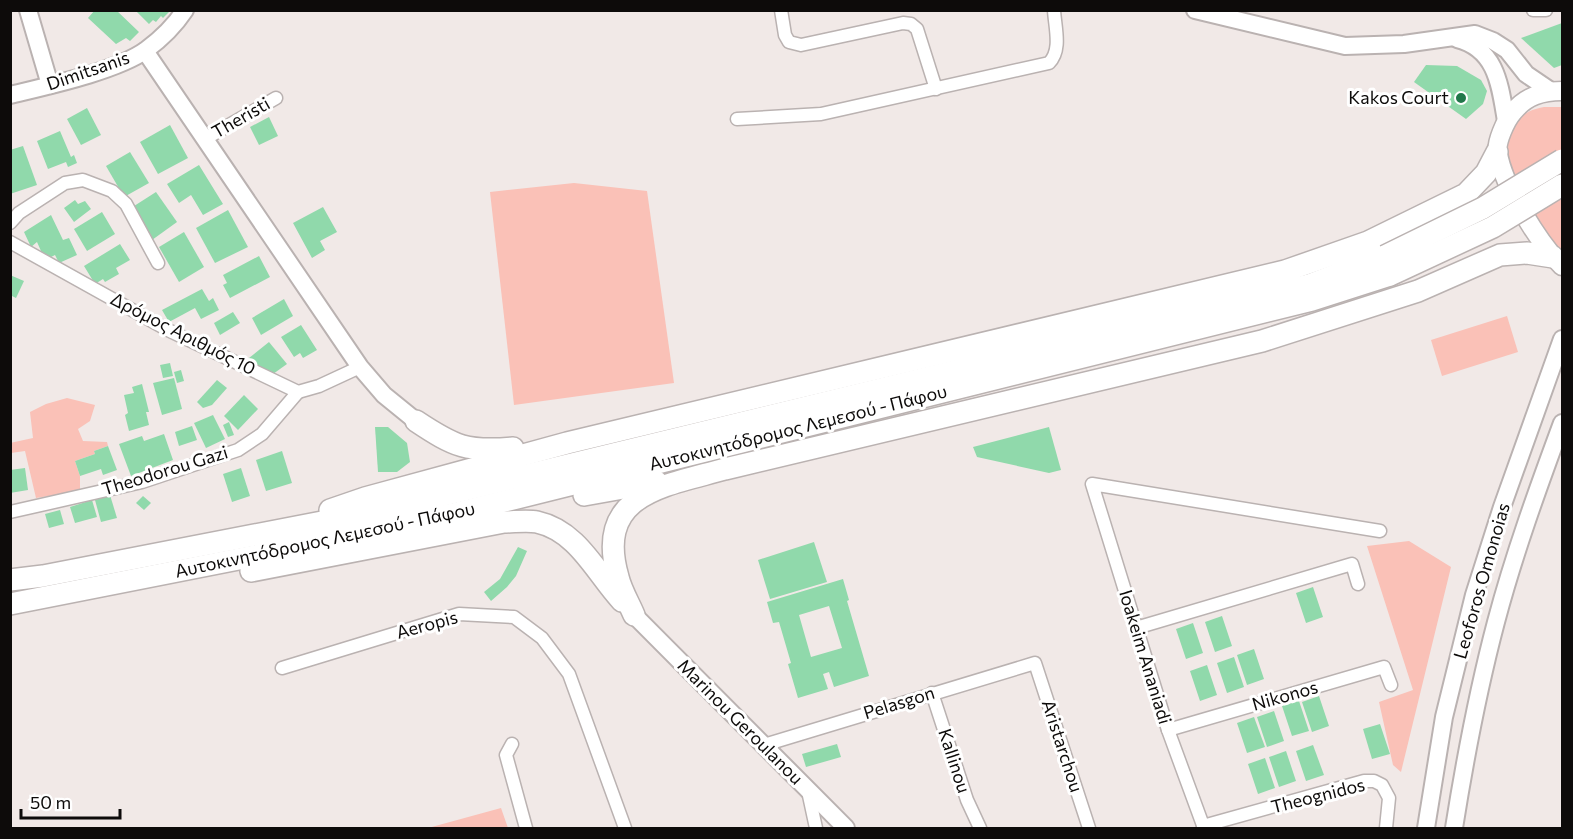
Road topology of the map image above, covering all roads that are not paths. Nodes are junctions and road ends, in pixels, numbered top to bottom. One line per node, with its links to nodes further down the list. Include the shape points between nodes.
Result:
1 (28, 10): 10 (street)
2 (185, 10): 9 (street, Dimitsanis, via 176,24)
3 (781, 10): 11 (street, via 789,42 801,45 911,24 917,30)
4 (1054, 10): 11 (street, via 1057,46 1049,63)
5 (1195, 10): 8 (street, via 1345,46 1404,44)
6 (1533, 10): 7 (street)
7 (1546, 10)
8 (1450, 37): 12 (street, via 1475,34 1493,41 1507,50 1526,74); 16 (street, via 1470,42 1485,54 1499,81)
9 (146, 51): 10 (street, Dimitsanis); 17 (street)
10 (50, 85): 13 (street, Dimitsanis)
11 (936, 89): 15 (street, via 821,114)
12 (1557, 91): 16 (main road, via 1533,95 1520,103)
13 (10, 95)
14 (276, 98): 17 (street, Theristi)
15 (737, 119)
16 (1506, 121): 18 (main road)
17 (205, 139): 27 (street)
18 (1497, 152): 23 (main road, via 1506,179 1532,226); 31 (highway, via 1486,173 1466,194 1368,242 1285,271)
19 (1563, 160): 25 (highway, Αυτοκινητόδρομος Λεμεσού - Πάφου, bridge)
20 (1563, 185): 25 (highway, Αυτοκινητόδρομος Λεμεσού - Πάφου, bridge, via 1493,227)
21 (10, 223): 24 (street, via 65,183 83,180 112,191 126,204)
22 (10, 242): 28 (street, Δρόμος Αριθμός 10, via 168,330)
23 (1558, 262): 32 (highway, via 1527,253 1500,255 1418,291 1262,341)
24 (158, 263)
25 (1388, 266): 34 (highway, Αυτοκινητόδρομος Λεμεσού - Πάφου, via 1312,300); 36 (highway, Αυτοκινητόδρομος Λεμεσού - Πάφου, via 374,512)
26 (1563, 339): 58 (street, Leoforos Omonoias, via 1474,595 1444,717)
27 (360, 367): 28 (street); 29 (street, via 384,395)
28 (298, 392): 33 (street, Theodorou Gazi, via 262,434 238,450 142,482)
29 (416, 421): 31 (highway, via 464,448 485,450)
30 (1563, 423): 59 (street, Leoforos Omonoias, via 1529,512 1496,623 1466,753)
31 (567, 443): 36 (highway, via 365,498)
32 (726, 469): 34 (highway); 40 (highway, via 655,489 630,504 616,522 612,550 618,578)
33 (10, 512)
34 (457, 513): 39 (highway, Αυτοκινητόδρομος Λεμεσού - Πάφου)
35 (1380, 531): 41 (street, Ioakeim Ananiadi, via 1092,484)
36 (250, 537): 37 (highway, Αυτοκινητόδρομος Λεμεσού - Πάφου)
37 (10, 580)
38 (1358, 584): 41 (street, via 1352,564)
39 (10, 605): 40 (highway, via 126,596 504,522 536,521 563,532)
40 (634, 615): 48 (street, Marinou Geroulanou)
41 (1136, 628): 46 (street, Ioakeim Ananiadi)
42 (1035, 663): 45 (street, Pelasgon); 56 (street, Aristarchou)
43 (282, 668): 52 (street, Aeropis, via 459,614 514,617 542,638 569,674)
44 (1391, 685): 46 (street, Nikonos, via 1384,667)
45 (932, 693): 48 (street, Pelasgon); 55 (street, Kallinou)
46 (1168, 730): 50 (street, Ioakeim Ananiadi)
47 (512, 744): 51 (street, via 507,755)
48 (764, 745): 49 (street, Marinou Geroulanou)
49 (808, 790): 53 (street); 54 (street, Marinou Geroulanou)
50 (1204, 827): 57 (street, Theognidos, via 1374,782 1382,784 1389,798)
51 (526, 828)
52 (625, 828)
53 (816, 828)
54 (846, 828)
55 (980, 828)
56 (1089, 828)
57 (1386, 828)
58 (1426, 828)
59 (1454, 828)

